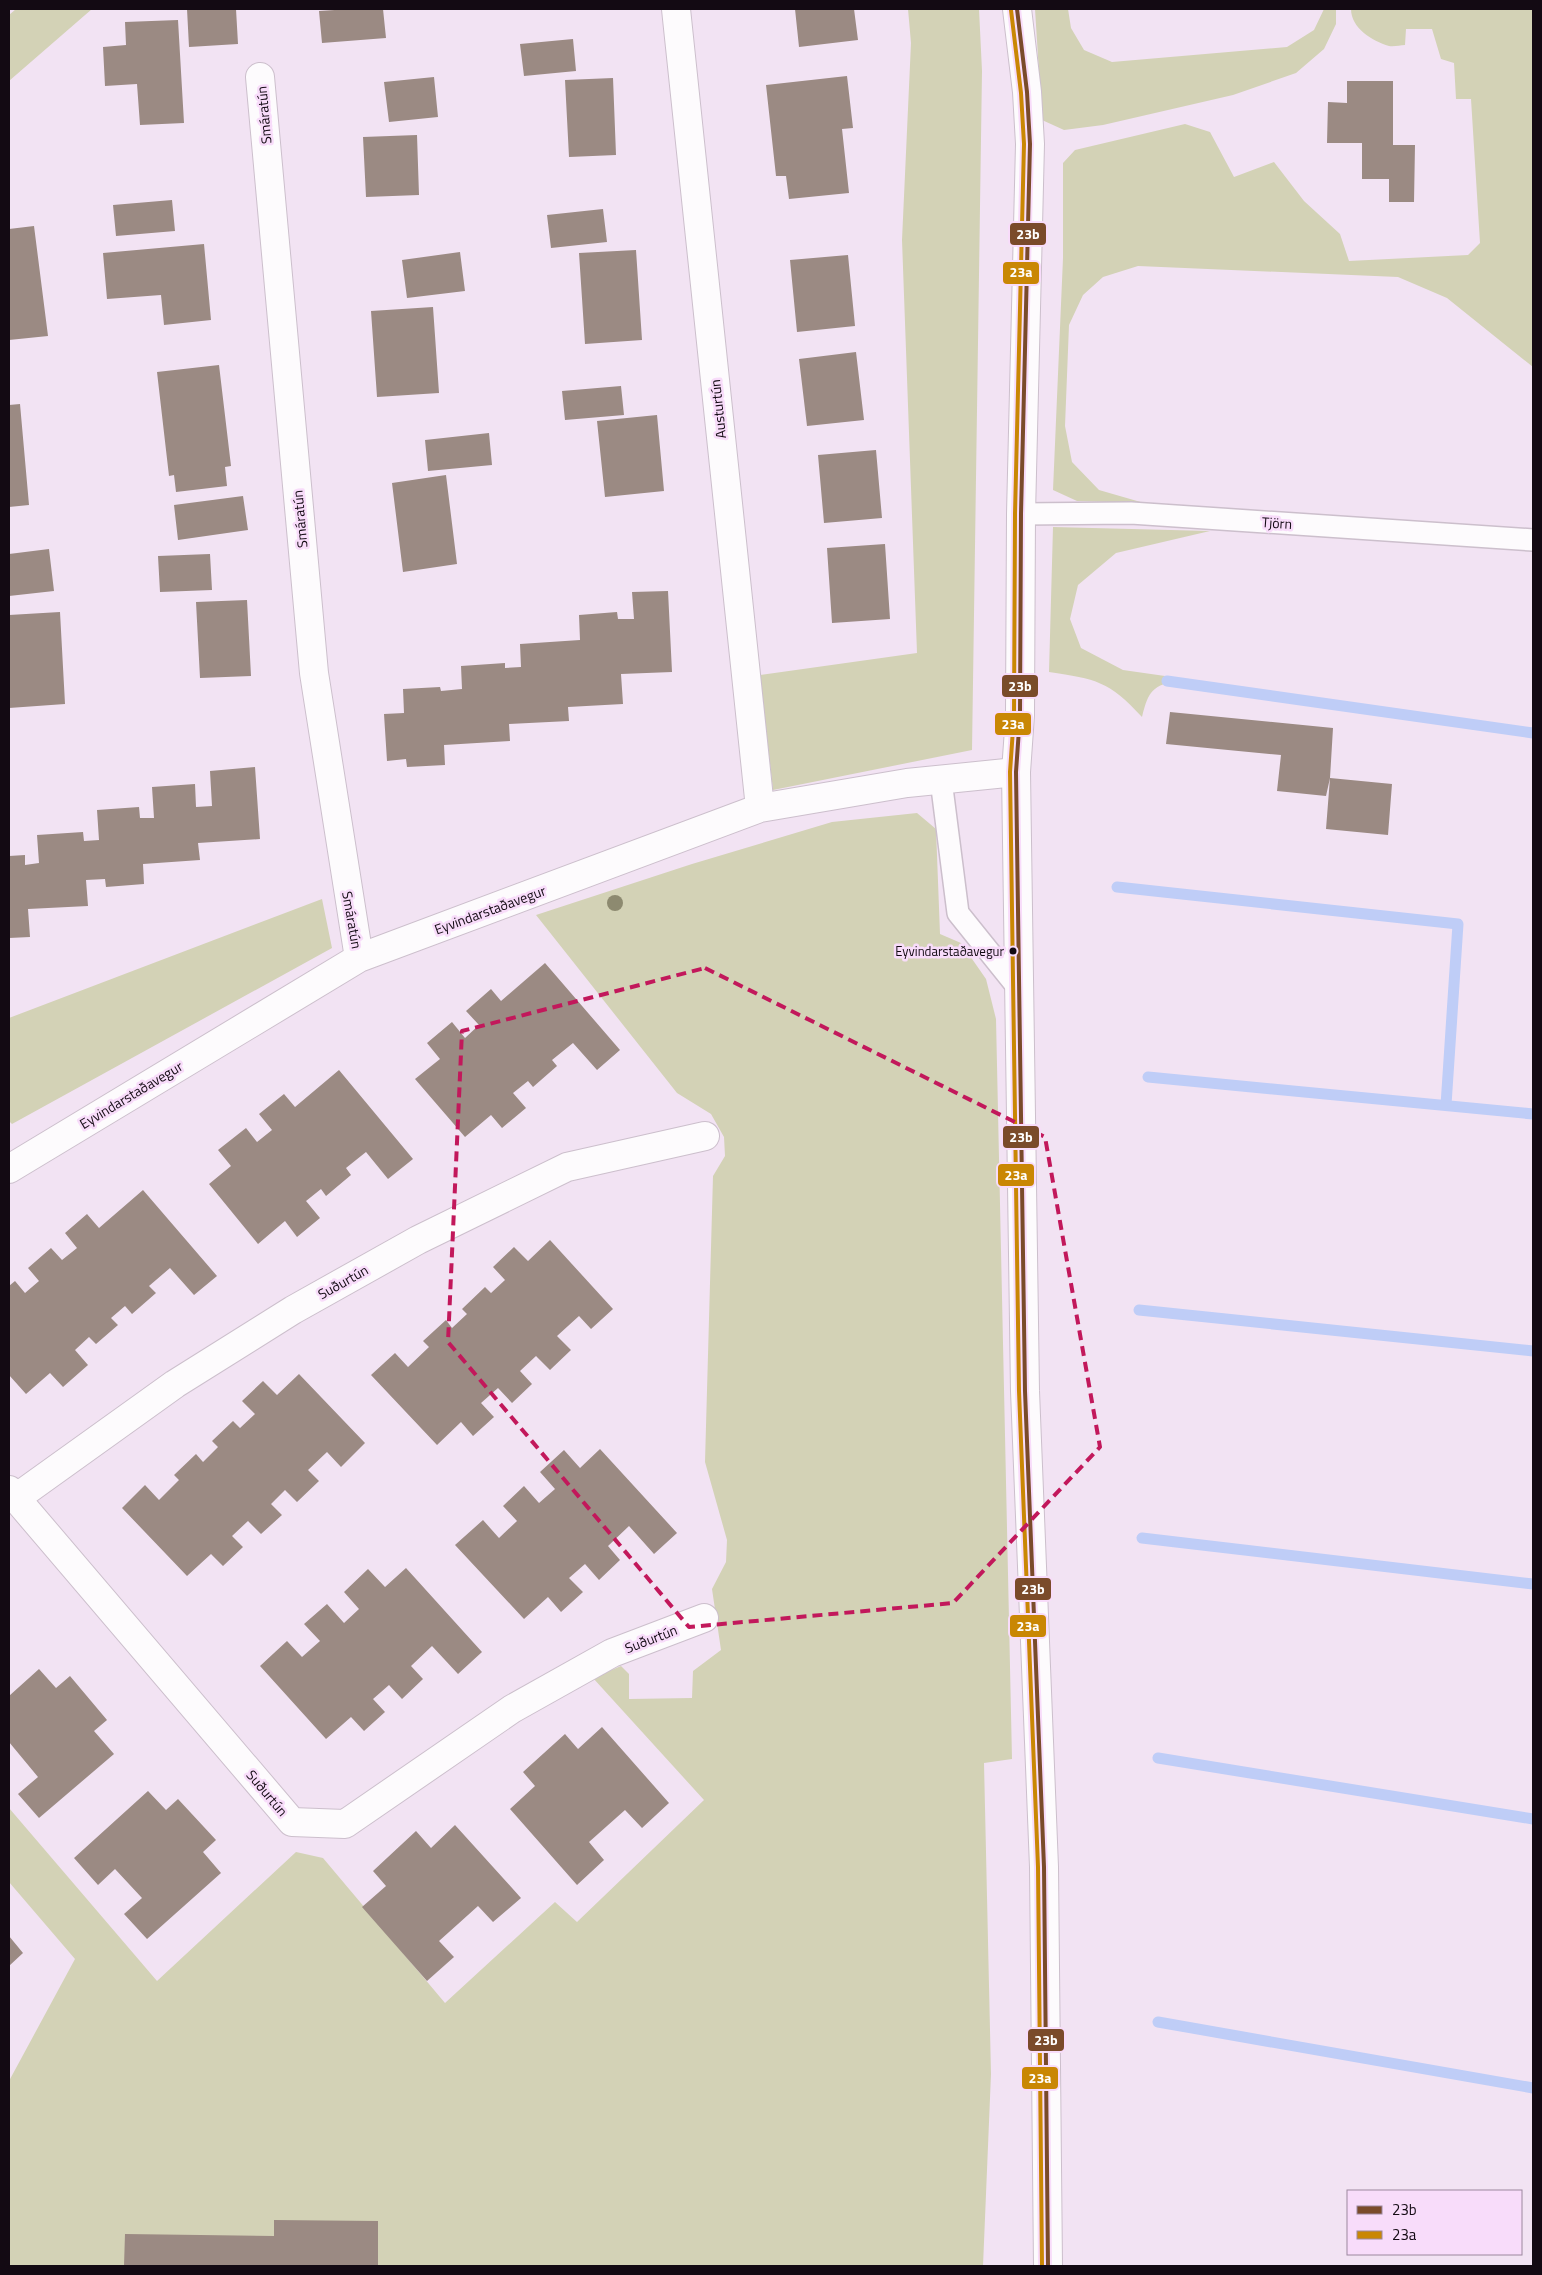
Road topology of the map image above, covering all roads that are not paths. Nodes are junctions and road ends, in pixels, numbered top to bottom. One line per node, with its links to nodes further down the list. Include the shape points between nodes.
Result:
1 (676, 9): 8 (street, Austurtún)
2 (1017, 9): 4 (street, via 1030,144)
3 (260, 77): 9 (street, Smáratún, via 314,673)
4 (1021, 514): 5 (lane, Tjörn, via 1132,513); 6 (street, via 1020,715)
5 (1533, 540)
6 (1016, 772): 7 (street, Eyvindarstaðavegur); 10 (street)
7 (941, 780): 8 (street, Eyvindarstaðavegur); 10 (lane, via 958,913)
8 (760, 808): 9 (street, Eyvindarstaðavegur)
9 (359, 958): 12 (street, Eyvindarstaðavegur)
10 (1019, 989): 15 (street, via 1025,1391 1044,1867)
11 (705, 1136): 13 (street, Suðurtún, via 566,1167 418,1240 293,1310 175,1384)
12 (9, 1169)
13 (13, 1494): 14 (street, Suðurtún, via 292,1822 345,1824 512,1709 612,1654)
14 (704, 1618)
15 (1048, 2266)

